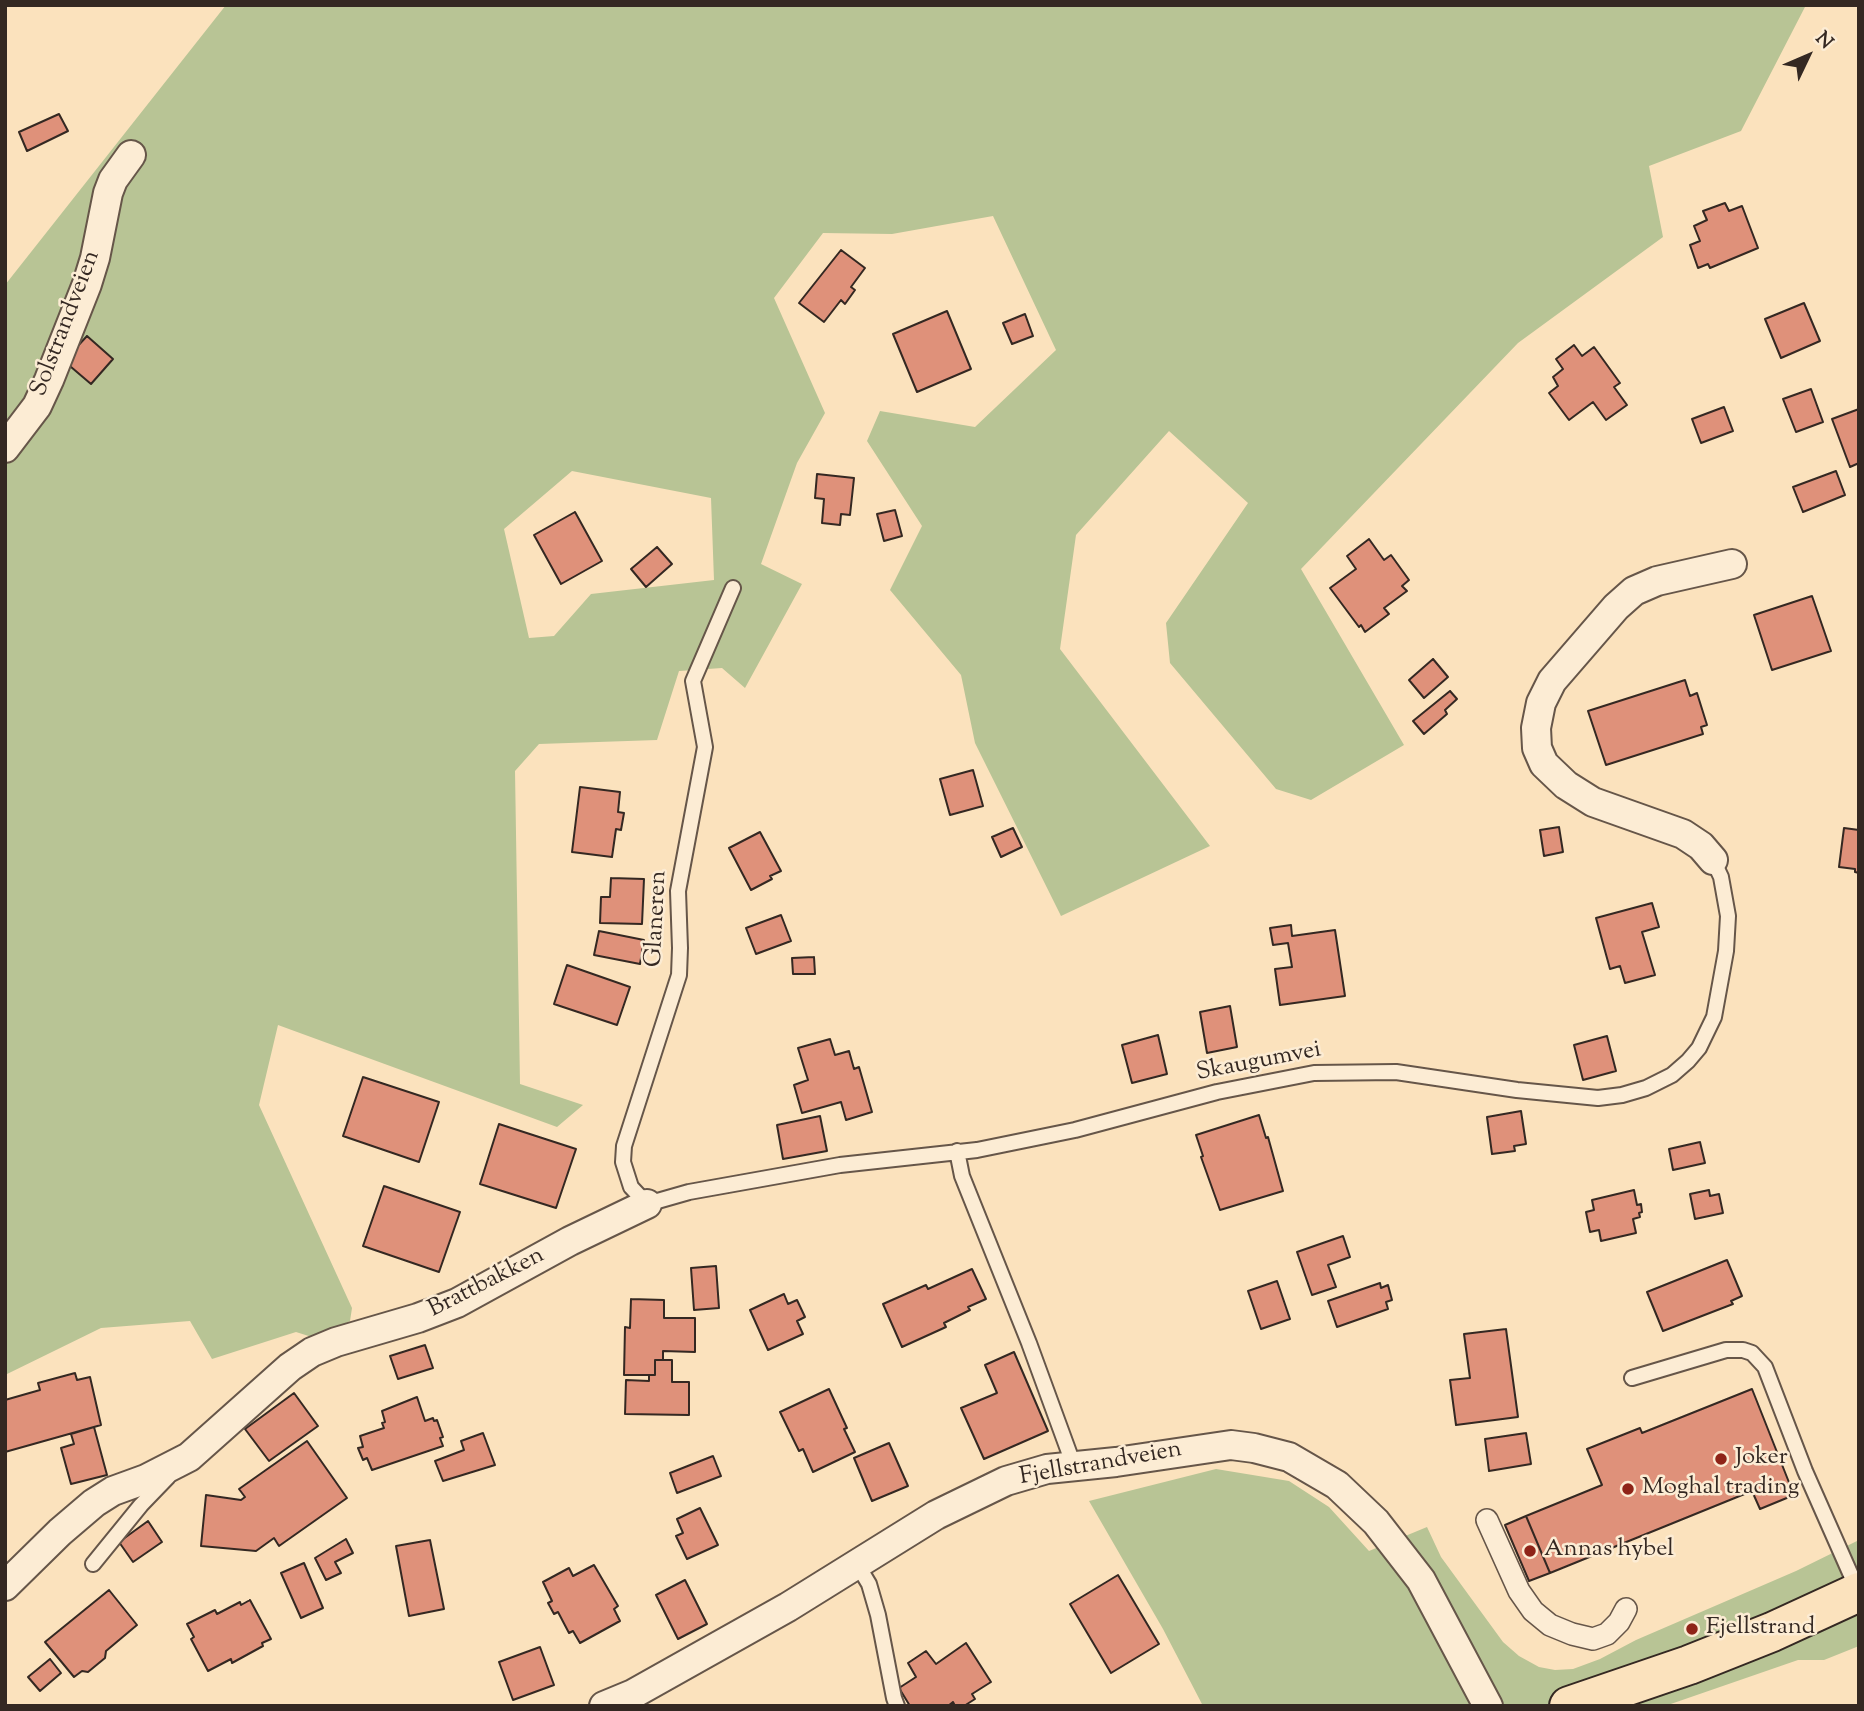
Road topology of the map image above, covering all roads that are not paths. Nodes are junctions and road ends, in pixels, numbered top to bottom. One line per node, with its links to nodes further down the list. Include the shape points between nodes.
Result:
1 (131, 155): 2 (street, Solstrandveien, via 108,193 87,284 49,380 37,406)
2 (5, 448)
3 (1732, 564): 5 (street, via 1657,581 1634,591 1552,681 1536,728 1545,764 1566,785 1593,802 1683,834)
4 (733, 588): 7 (lane, Glaneren, via 693,681 705,747 678,891 679,975 624,1146 622,1163 631,1187)
5 (1713, 860): 6 (lane, Skaugumvei, via 1728,916 1714,1017 1688,1061 1646,1088 1598,1098 1396,1072 1314,1073 1217,1092 1075,1130)
6 (957, 1152): 7 (lane, Brattbakken, via 840,1165); 10 (lane, via 962,1176)
7 (647, 1204): 9 (street, Brattbakken, via 457,1303 312,1352)
8 (1632, 1378): 15 (lane, via 1726,1349 1752,1353 1765,1367)
9 (189, 1457): 12 (lane, via 141,1505); 14 (street, Brattbakken, via 94,1503)
10 (1074, 1466): 13 (street, Fjellstrandveien, via 1006,1481 936,1515); 19 (street, Fjellstrandveien, via 1231,1445 1298,1462 1337,1485 1404,1557 1421,1580)
11 (1488, 1520): 16 (street, via 1519,1591 1550,1625 1593,1639 1607,1634)
12 (93, 1564)
13 (857, 1564): 17 (street, Fjellstrandveien, via 693,1661); 18 (lane, via 878,1615)
14 (5, 1586)
15 (1859, 1592): 20 (main road, via 1689,1665)
16 (1626, 1609)
17 (604, 1706)
18 (897, 1706)
19 (1488, 1706)
20 (1569, 1706)

